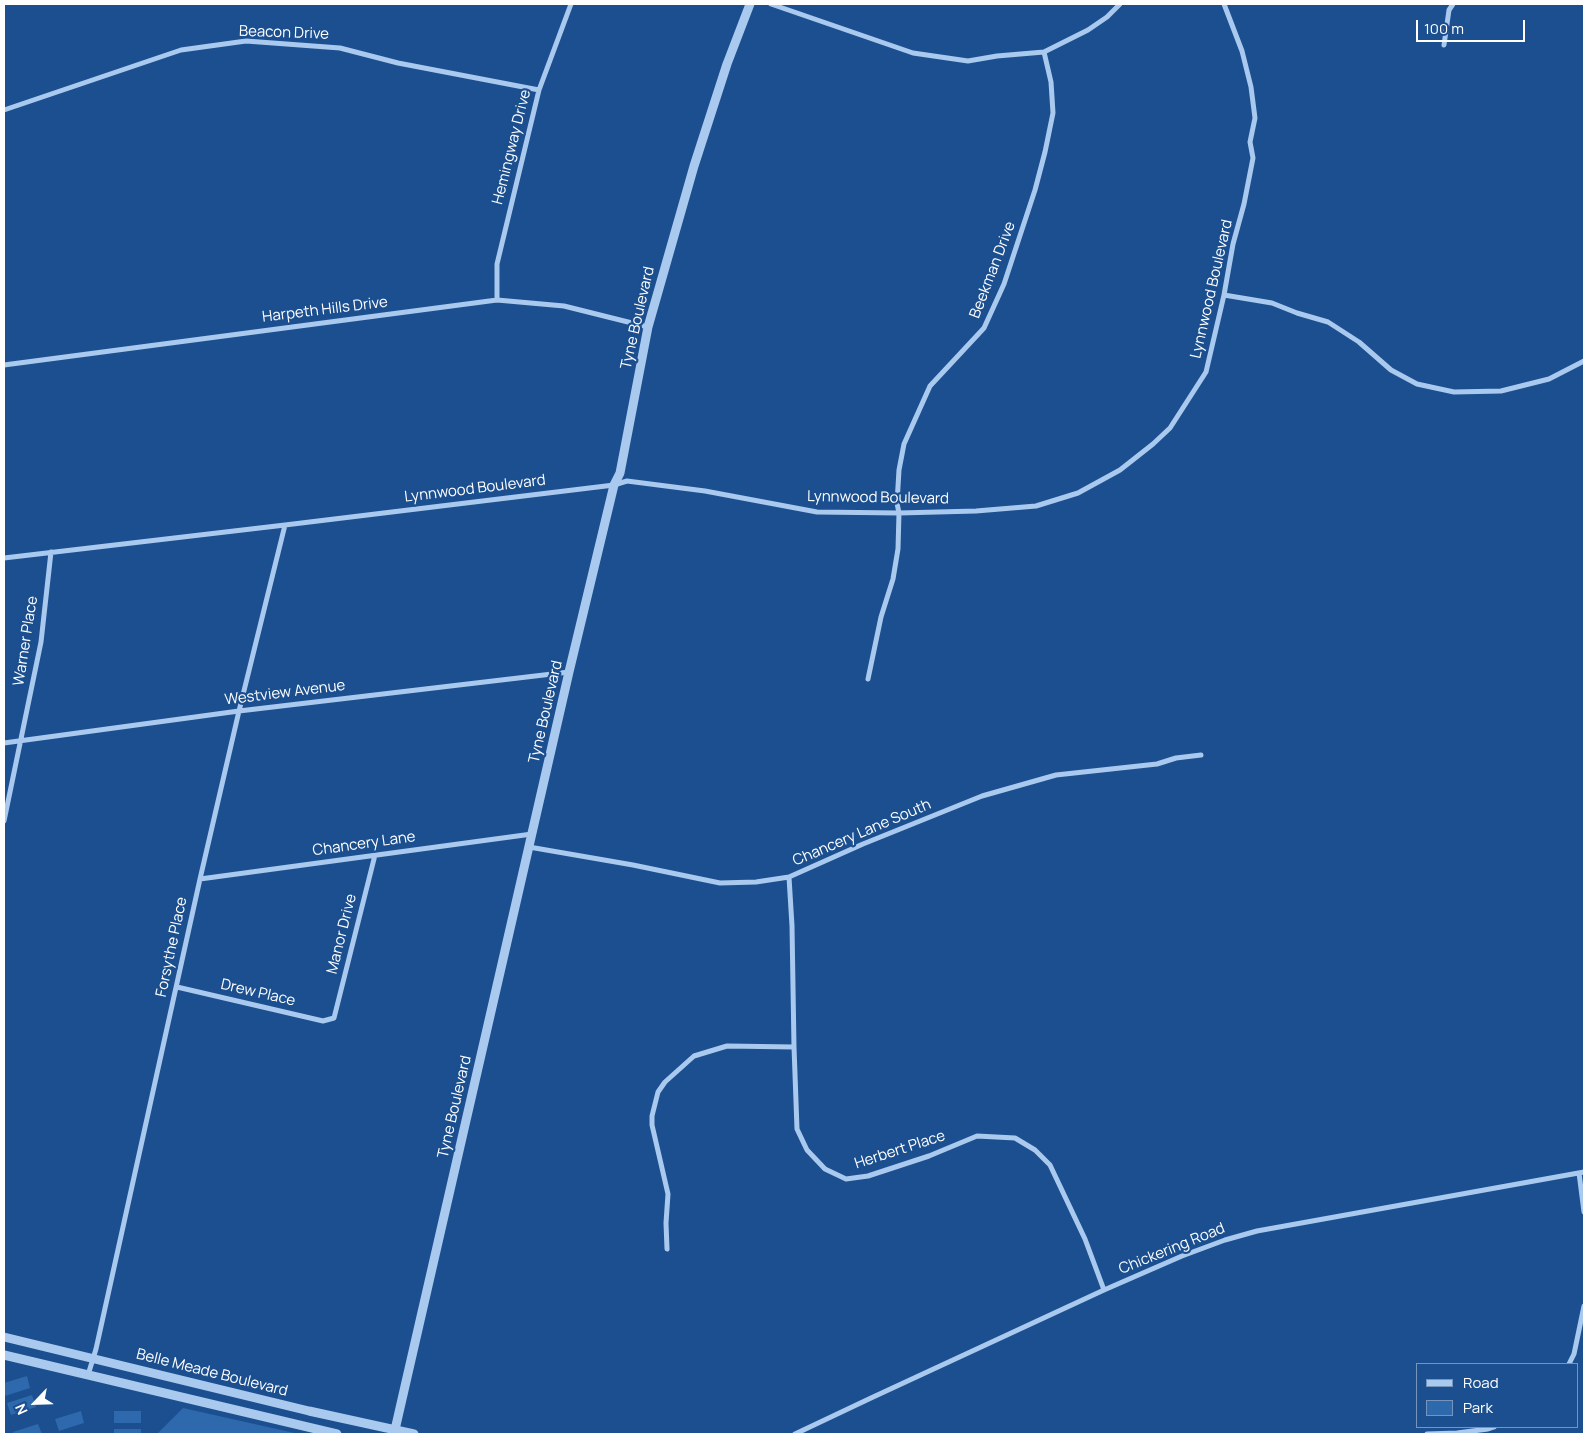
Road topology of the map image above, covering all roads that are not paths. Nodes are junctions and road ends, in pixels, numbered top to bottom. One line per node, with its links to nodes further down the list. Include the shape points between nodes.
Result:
1 (571, 4): 9 (street, Hemingway Drive)
2 (750, 4): 13 (street, Tyne Boulevard, via 694,166)
3 (771, 4): 8 (street, via 913,53 968,61)
4 (1120, 4): 8 (street, via 1088,30)
5 (1224, 4): 11 (street, Lynnwood Boulevard, via 1242,52 1255,118 1250,142 1253,158)
6 (1453, 4): 7 (street, via 1449,10)
7 (1444, 44)
8 (1044, 52): 17 (street, Beekman Drive, via 1051,82 1053,113 1036,190 1004,284 984,328 930,386 904,444 898,470)
9 (538, 90): 10 (street, Beacon Drive, via 398,63 340,48 246,41 181,50); 12 (street, Hemingway Drive, via 497,264)
10 (4, 110)
11 (1224, 295): 14 (street, via 1272,303 1328,322 1359,342 1391,370 1417,384 1454,392 1501,391 1549,379); 17 (street, Lynnwood Boulevard, via 1206,372 1170,428 1120,470 1078,493 1036,506 976,512)
12 (497, 300): 13 (street, Harpeth Hills Drive, via 564,306); 15 (street, Harpeth Hills Drive)
13 (648, 327): 16 (street, Tyne Boulevard, via 620,473)
14 (1584, 361)
15 (4, 365)
16 (614, 485): 17 (street, Lynnwood Boulevard, via 627,481 705,491 817,512); 18 (street, Lynnwood Boulevard); 21 (street, Tyne Boulevard)
17 (899, 513): 22 (street, Beekman Drive, via 893,579)
18 (285, 526): 19 (street, Lynnwood Boulevard); 23 (street, Forsythe Place)
19 (51, 552): 20 (street, Lynnwood Boulevard); 24 (street, Warner Place, via 41,642)
20 (4, 558)
21 (569, 672): 23 (street, Westview Avenue); 28 (street, Tyne Boulevard)
22 (868, 679)
23 (239, 712): 24 (street, Westview Avenue); 32 (street, Forsythe Place)
24 (21, 740): 25 (street, Westview Avenue); 27 (street, Warner Place)
25 (4, 743)
26 (1201, 754): 31 (street, Chancery Lane South, via 1157,764 1056,775 982,796)
27 (4, 820)
28 (532, 834): 29 (street, Tyne Boulevard); 30 (street, Chancery Lane)
29 (529, 847): 31 (street, Chancery Lane South, via 720,883); 47 (street, Tyne Boulevard)
30 (375, 855): 32 (street, Chancery Lane); 34 (street, Manor Drive)
31 (788, 877): 35 (street, Herbert Place)
32 (200, 879): 33 (street, Forsythe Place)
33 (177, 987): 34 (street, Drew Place, via 323,1021); 43 (street, Forsythe Place)
34 (334, 1018)
35 (794, 1047): 38 (street, via 727,1046 694,1056 658,1092 652,1125 668,1194); 39 (street, Herbert Place, via 797,1129 807,1150 825,1169 846,1179 868,1176 977,1136 1015,1138 1035,1150 1050,1165 1085,1239)
36 (1582, 1173): 37 (street); 39 (street, Chickering Road, via 1257,1231 1182,1256)
37 (1584, 1212)
38 (666, 1249)
39 (1104, 1290): 50 (street, Chickering Road)
40 (1584, 1306): 44 (street)
41 (4, 1337): 43 (street, Belle Meade Boulevard)
42 (4, 1355): 45 (street, Belle Meade Boulevard)
43 (92, 1358): 45 (street, Forsythe Place); 47 (street, Belle Meade Boulevard)
44 (1570, 1363)
45 (88, 1375): 48 (street, Belle Meade Boulevard)
46 (1491, 1428): 51 (street)
47 (395, 1432): 49 (street, Belle Meade Boulevard)
48 (337, 1434)
49 (414, 1434)
50 (795, 1434)
51 (1427, 1434)

